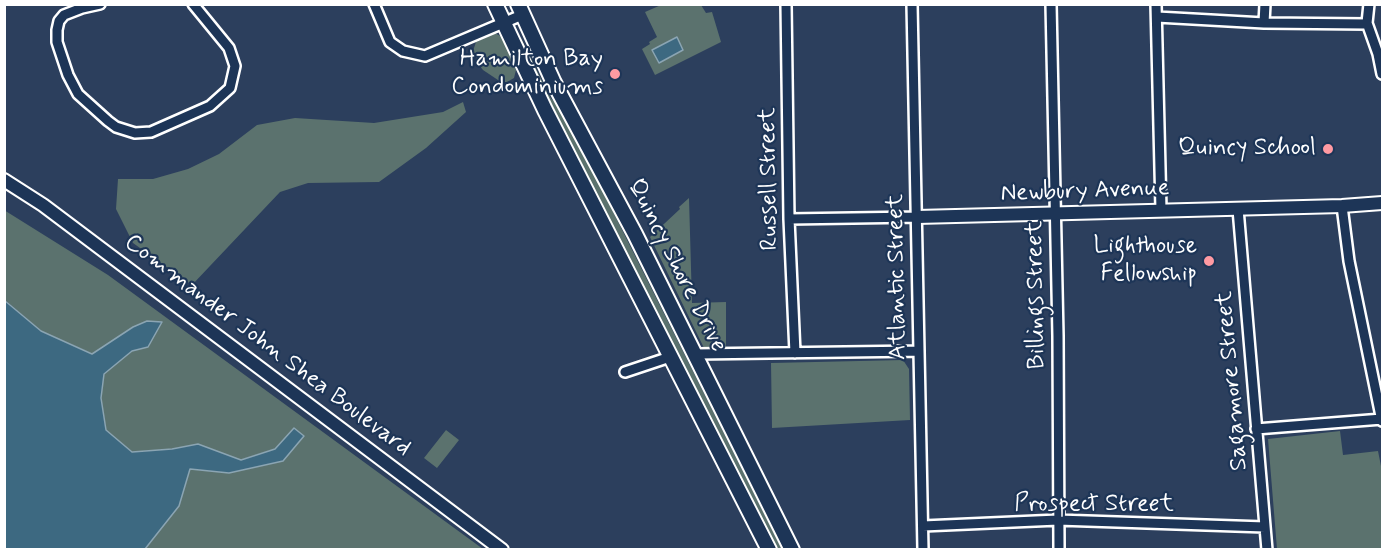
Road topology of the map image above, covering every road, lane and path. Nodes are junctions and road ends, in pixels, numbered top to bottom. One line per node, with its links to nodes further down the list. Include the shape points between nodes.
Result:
1 (100, 4): 2 (street, via 64,15 59,21 57,42 78,94 108,122 135,133 151,132 210,106 230,87 235,66 229,48)
2 (192, 4)
3 (374, 4): 14 (street, via 390,42 412,55 425,56)
4 (495, 4): 14 (main road, Quincy Shore Drive)
5 (786, 4): 24 (street, Russell Street)
6 (912, 4): 23 (street, Atlantic Street)
7 (1052, 4): 22 (street, Billings Street)
8 (1156, 4): 12 (street)
9 (1265, 4): 13 (street)
10 (1369, 4): 15 (street)
11 (520, 10): 14 (street); 27 (main road, Quincy Shore Drive)
12 (1157, 18): 13 (street); 21 (street)
13 (1264, 23): 15 (street)
14 (503, 24): 28 (main road, Quincy Shore Drive)
15 (1367, 24): 16 (street)
16 (1383, 74)
17 (4, 180): 35 (street, Commander John Shea Boulevard, via 43,205)
18 (1383, 203): 19 (street, Newbury Avenue)
19 (1342, 206): 20 (street, Newbury Avenue); 30 (street, via 1349,261)
20 (1238, 209): 21 (street, Newbury Avenue); 31 (street, Sagamore Street)
21 (1161, 210): 22 (street, Newbury Avenue)
22 (1055, 214): 23 (street, Newbury Avenue); 32 (street, Billings Street)
23 (917, 217): 24 (street, Newbury Avenue); 25 (street, Atlantic Street)
24 (789, 219): 26 (street, Russell Street)
25 (919, 351): 26 (street); 33 (street, Atlantic Street)
26 (795, 353): 27 (street)
27 (696, 354): 37 (main road, Quincy Shore Drive)
28 (670, 357): 29 (street); 36 (main road, Quincy Shore Drive)
29 (625, 372)
30 (1382, 420): 31 (street)
31 (1256, 429): 34 (street, Sagamore Street)
32 (1058, 520): 33 (street, Prospect Street); 34 (street, Prospect Street); 39 (street, Billings Street)
33 (923, 526): 38 (street, Atlantic Street)
34 (1265, 527): 40 (street, Sagamore Street)
35 (502, 549)
36 (769, 549)
37 (792, 549)
38 (923, 549)
39 (1059, 549)
40 (1267, 549)

